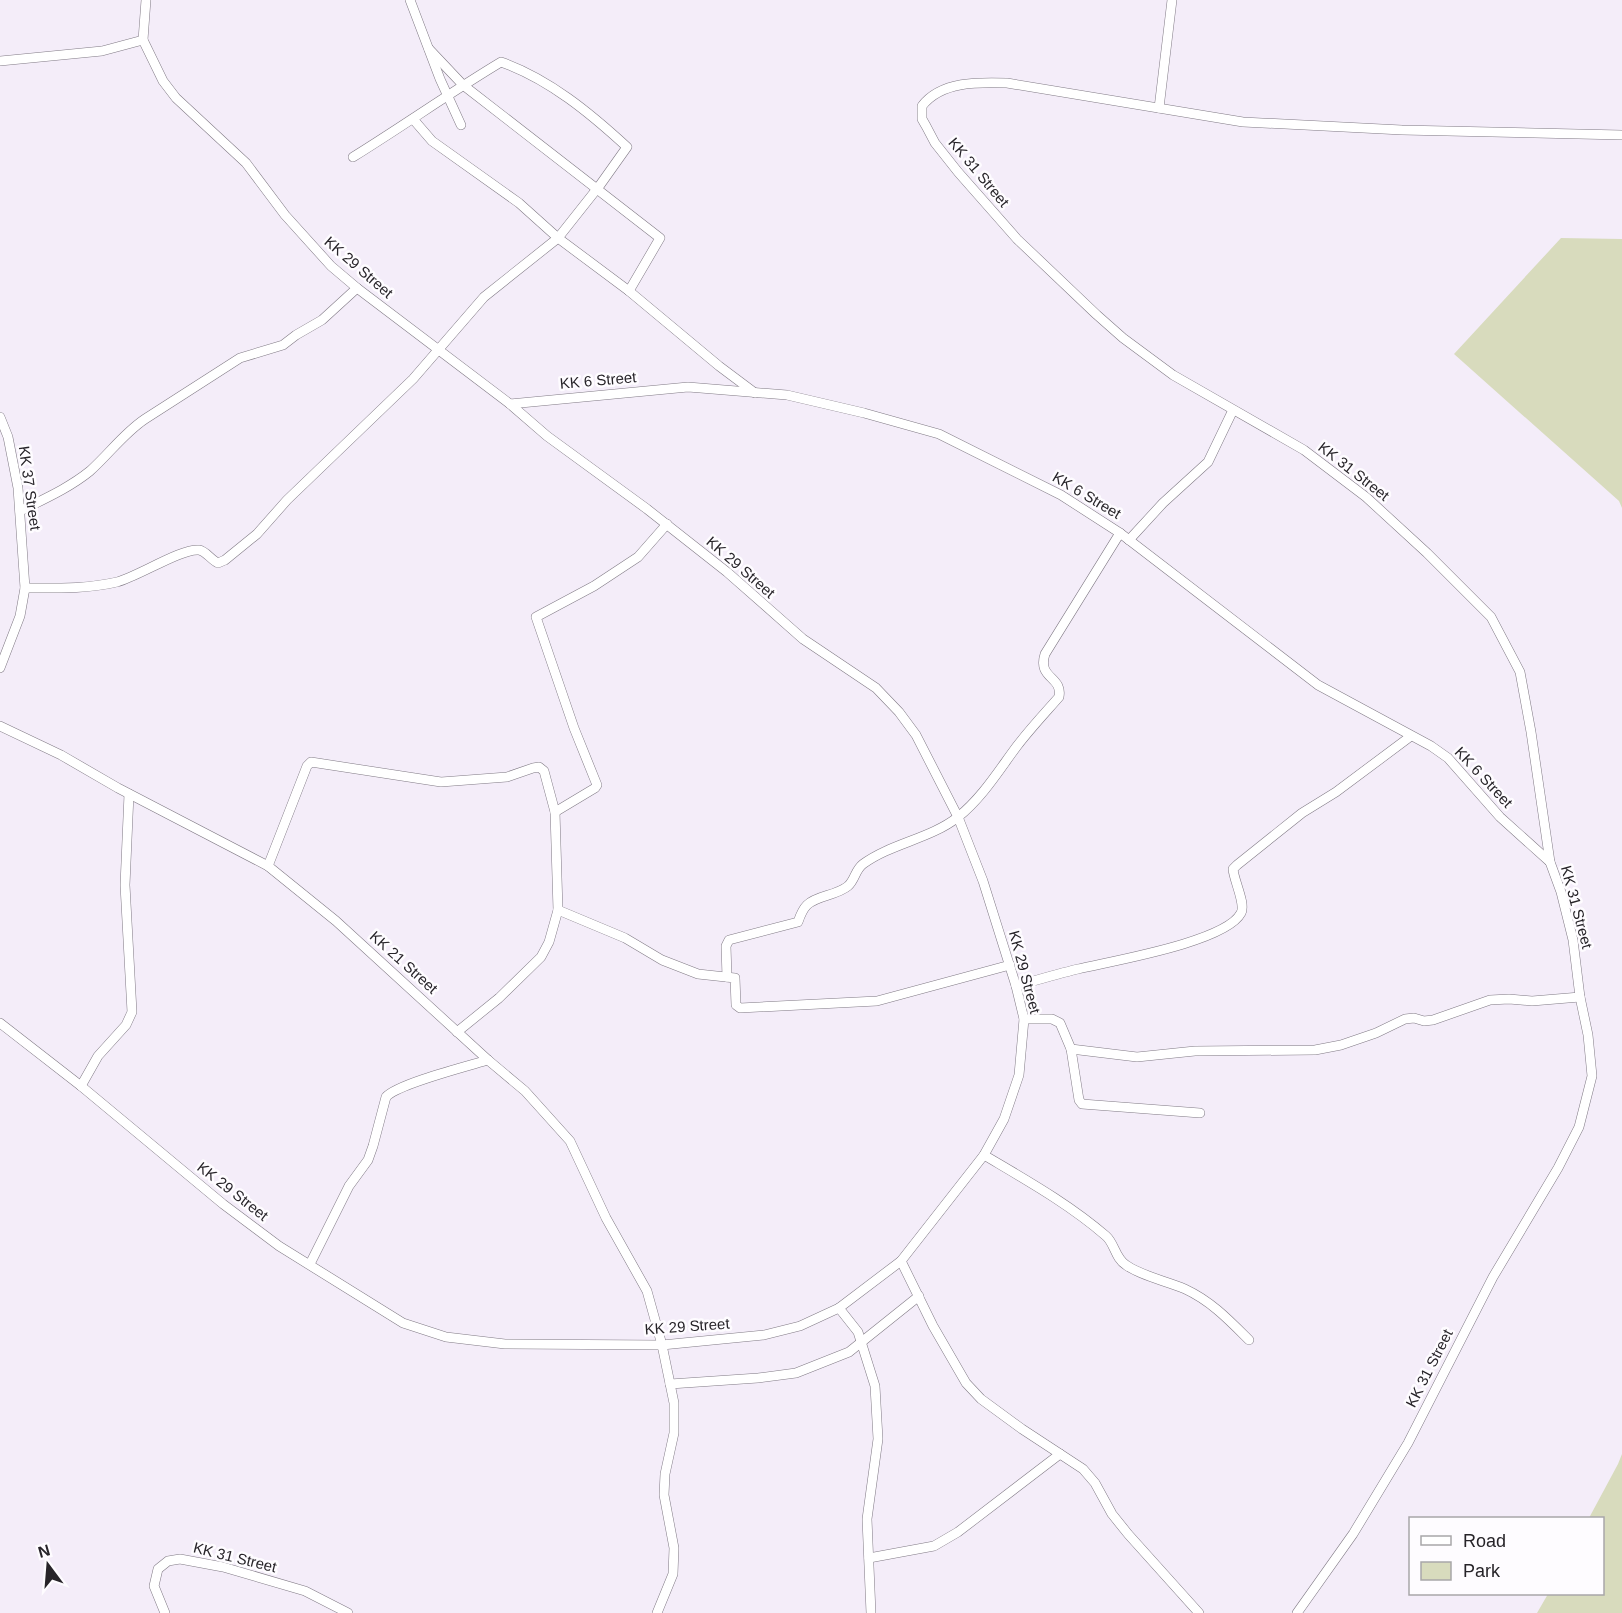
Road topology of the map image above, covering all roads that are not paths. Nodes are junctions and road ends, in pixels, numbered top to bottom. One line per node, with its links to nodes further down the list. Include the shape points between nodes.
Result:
1 (146, 0): 4 (street)
2 (410, 0): 5 (street)
3 (1172, 0): 9 (street)
4 (142, 40): 6 (street, via 95,52); 16 (street, KK 29 Street, via 176,98 235,151 331,266)
5 (429, 49): 7 (street); 8 (street)
6 (0, 61)
7 (463, 85): 8 (street); 14 (street); 14 (street, via 501,62 525,70 593,116 627,147)
8 (447, 94): 10 (street); 11 (street)
9 (1159, 108): 12 (street, KK 31 Street, via 1243,122); 21 (street, KK 31 Street, via 980,82 932,95 921,110 940,150 1034,255 1123,338 1173,375)
10 (413, 119): 13 (street); 15 (street, via 432,141 519,203)
11 (461, 125)
12 (1622, 135)
13 (353, 157)
14 (596, 190): 15 (street); 17 (street, via 660,238)
15 (558, 238): 17 (street); 18 (street, via 484,297)
16 (357, 288): 18 (street, KK 29 Street); 23 (street, via 322,320 283,345 232,362 145,419 83,476)
17 (628, 291): 19 (street)
18 (440, 350): 20 (street, KK 29 Street); 27 (street, via 257,534 222,562 196,550 120,581)
19 (754, 393): 20 (street, KK 6 Street, via 688,387); 25 (street, KK 6 Street, via 787,395 939,434 1061,495)
20 (510, 405): 24 (street, KK 29 Street)
21 (1233, 410): 26 (street, via 1208,462); 34 (street, KK 31 Street, via 1304,450 1366,497 1491,617 1520,672)
22 (0, 417): 23 (street, KK 37 Street, via 14,464)
23 (20, 511): 27 (street, KK 37 Street)
24 (667, 524): 32 (street, via 638,558 536,617 597,785); 33 (street, KK 29 Street, via 803,639 876,688 916,735)
25 (1120, 533): 26 (street, KK 6 Street); 33 (street, via 1045,654 1043,668 1058,685 1059,697)
26 (1129, 540): 30 (street, KK 6 Street, via 1318,686)
27 (25, 588): 28 (street, KK 37 Street, via 20,616)
28 (0, 668)
29 (0, 726): 31 (street, KK 21 Street)
30 (1411, 736): 34 (street, KK 6 Street, via 1448,758 1500,817); 39 (street, via 1237,864 1233,869 1242,912 1220,931 1169,948)
31 (129, 794): 35 (street, KK 21 Street); 46 (street, via 125,885 132,1012 126,1025 98,1056)
32 (555, 812): 35 (street, via 544,771 539,767 507,777 441,782 311,762); 36 (street)
33 (958, 817): 37 (street, KK 29 Street); 38 (street, via 864,864 850,885 806,906 798,922 729,940)
34 (1550, 862): 40 (street, KK 31 Street, via 1573,940)
35 (268, 866): 43 (street, KK 21 Street, via 336,921)
36 (558, 910): 38 (street, via 625,938 662,960 698,974); 43 (street, via 541,957)
37 (1010, 965): 38 (street, via 877,1001 746,1009 736,1005 735,978); 39 (street, KK 29 Street)
38 (727, 977)
39 (1016, 986): 41 (street, KK 29 Street)
40 (1580, 997): 44 (street, via 1532,1002 1490,1000 1433,1020 1405,1019 1376,1033 1315,1050 1195,1051 1137,1057); 64 (street, KK 31 Street, via 1592,1076 1579,1127 1494,1277 1408,1443 1353,1534)
41 (1024, 1019): 44 (street, via 1052,1019 1060,1023); 48 (street, KK 29 Street, via 1019,1075 1004,1119)
42 (0, 1023): 46 (street, KK 29 Street)
43 (457, 1032): 45 (street, KK 21 Street)
44 (1071, 1049): 47 (street, via 1082,1104)
45 (488, 1060): 50 (street, via 405,1086 386,1096 368,1160 349,1186); 55 (street, KK 21 Street, via 525,1091 570,1141 606,1218 647,1291)
46 (81, 1086): 50 (street, KK 29 Street, via 223,1204)
47 (1200, 1113)
48 (984, 1155): 49 (street, KK 29 Street); 54 (street, via 1083,1217 1109,1238 1124,1264 1211,1303)
49 (901, 1261): 51 (street); 52 (street, KK 29 Street)
50 (310, 1264): 55 (street, KK 29 Street, via 404,1323 446,1337 505,1344)
51 (919, 1296): 53 (street); 57 (street, via 966,1383 981,1399)
52 (839, 1308): 53 (street); 55 (street, KK 29 Street, via 800,1326 764,1335)
53 (862, 1340): 56 (street, via 849,1352 796,1373); 58 (street, via 875,1386 878,1439 867,1519)
54 (1249, 1340)
55 (662, 1344): 56 (street, KK 21 Street)
56 (670, 1384): 61 (street, KK 21 Street, via 674,1433 664,1495 674,1548 673,1574)
57 (1060, 1454): 58 (street, via 934,1546); 63 (street, via 1083,1469 1128,1534)
58 (869, 1558): 62 (street)
59 (165, 1613): 60 (street, KK 31 Street, via 154,1586 158,1569 180,1559 266,1579)
60 (348, 1613)
61 (657, 1613)
62 (871, 1613)
63 (1199, 1613)
64 (1297, 1613)

